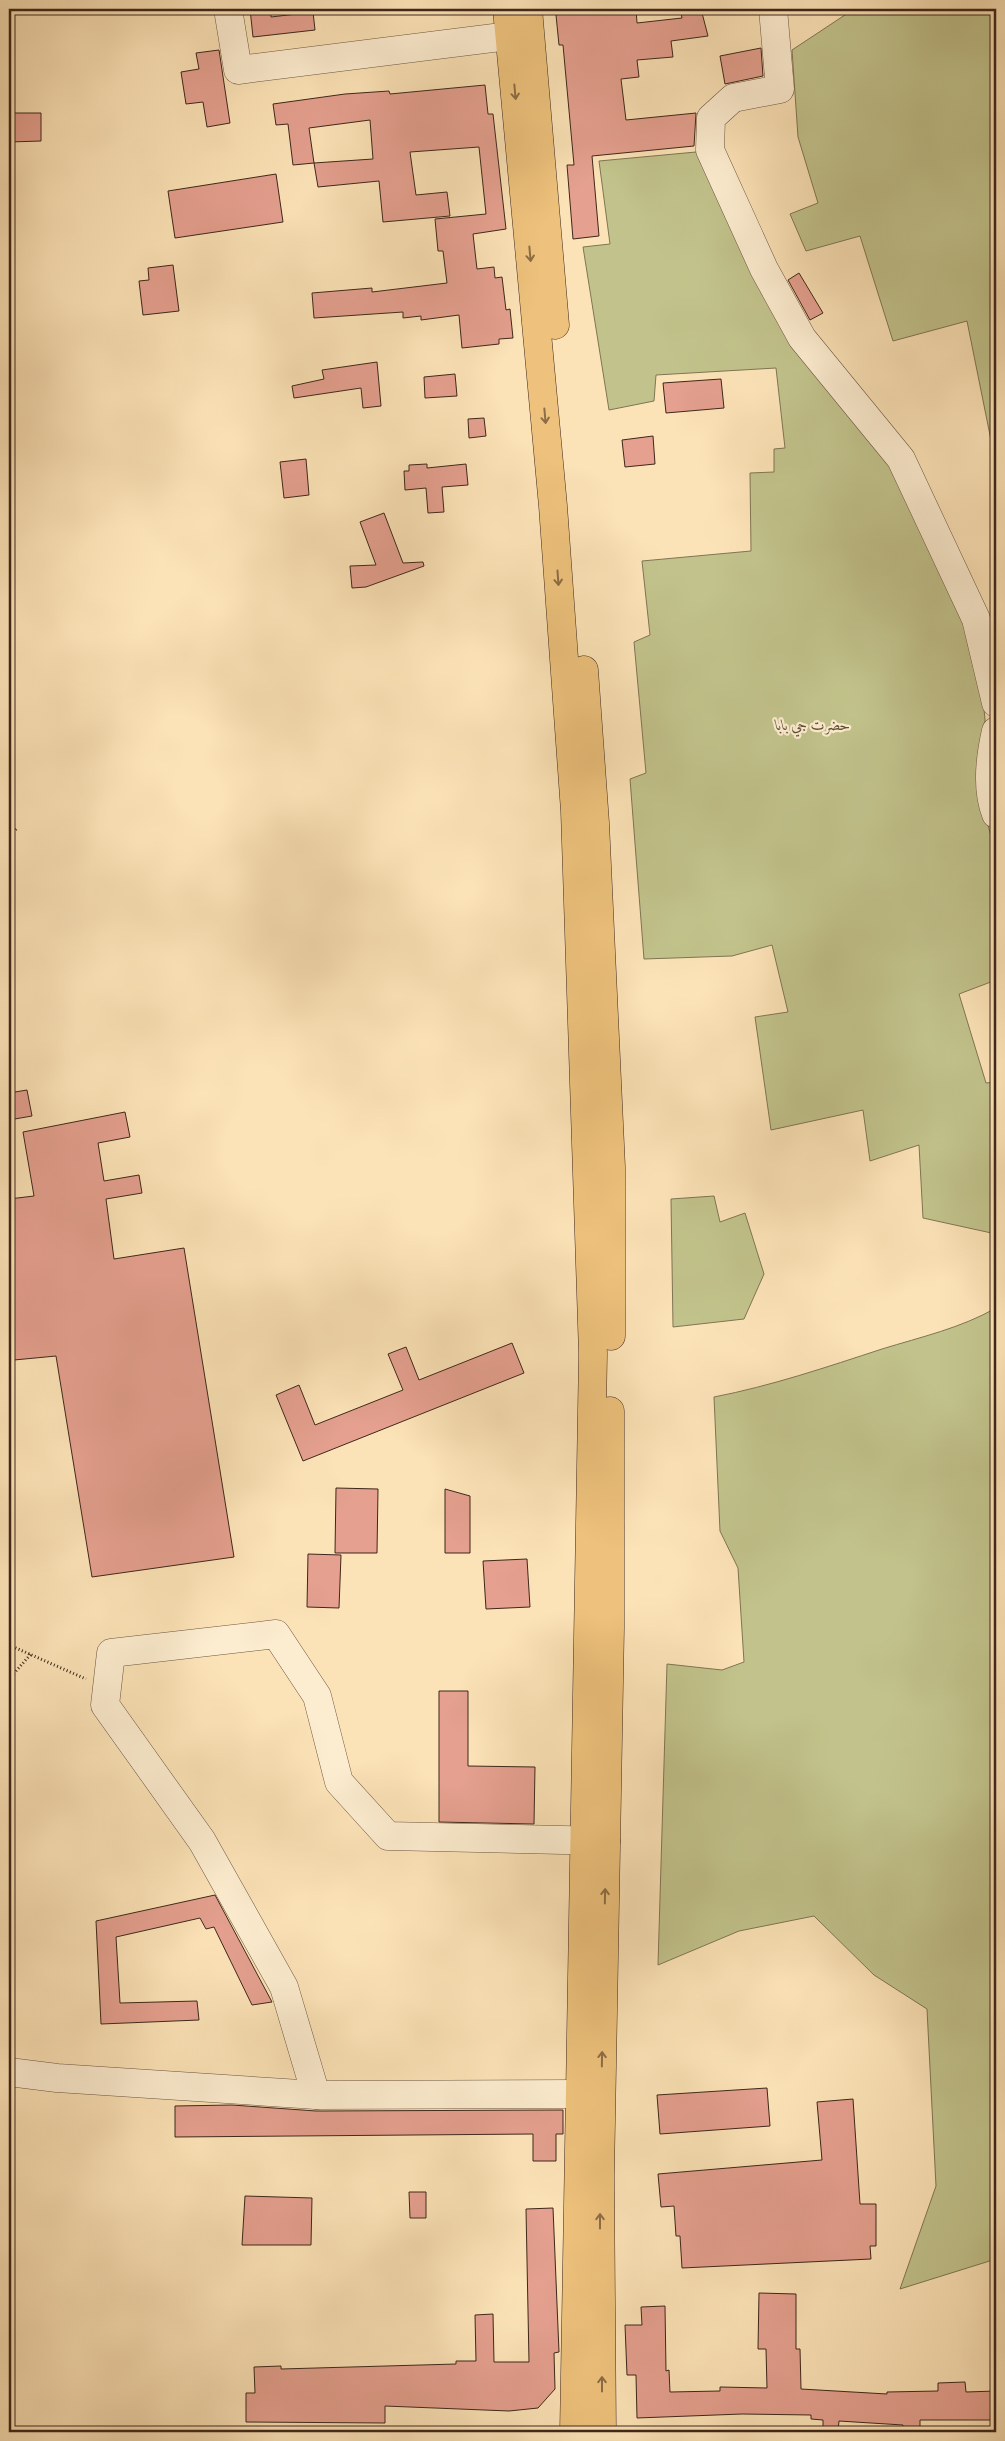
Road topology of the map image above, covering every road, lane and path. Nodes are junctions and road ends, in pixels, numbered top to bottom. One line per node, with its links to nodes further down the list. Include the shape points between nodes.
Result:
1 (228, 9): 5 (street, via 238,70)
2 (507, 9): 5 (main road)
3 (528, 9): 5 (main road)
4 (773, 9): 6 (street, via 780,89 734,98 711,118 710,150 764,269 802,338 901,459 976,619)
5 (518, 50): 15 (main road, via 569,482 596,823 599,1156 610,1628)
6 (996, 703)
7 (996, 731): 8 (street, via 992,751 991,801)
8 (996, 814)
9 (17, 828): 10 (path)
10 (9, 838)
11 (9, 1645): 12 (path)
12 (30, 1654): 13 (path); 14 (path, via 87,1680)
13 (9, 1679)
14 (105, 1705): 15 (street, via 111,1653 276,1634 317,1696 339,1782 388,1836); 18 (street, via 202,1842 284,1987)
15 (595, 1841): 17 (main road); 19 (main road, one-way to 15)
16 (9, 2072): 18 (street)
17 (580, 2094): 18 (street); 19 (main road)
18 (316, 2095)
19 (589, 2176): 20 (main road); 21 (main road, one-way to 19)
20 (574, 2432)
21 (602, 2432)

